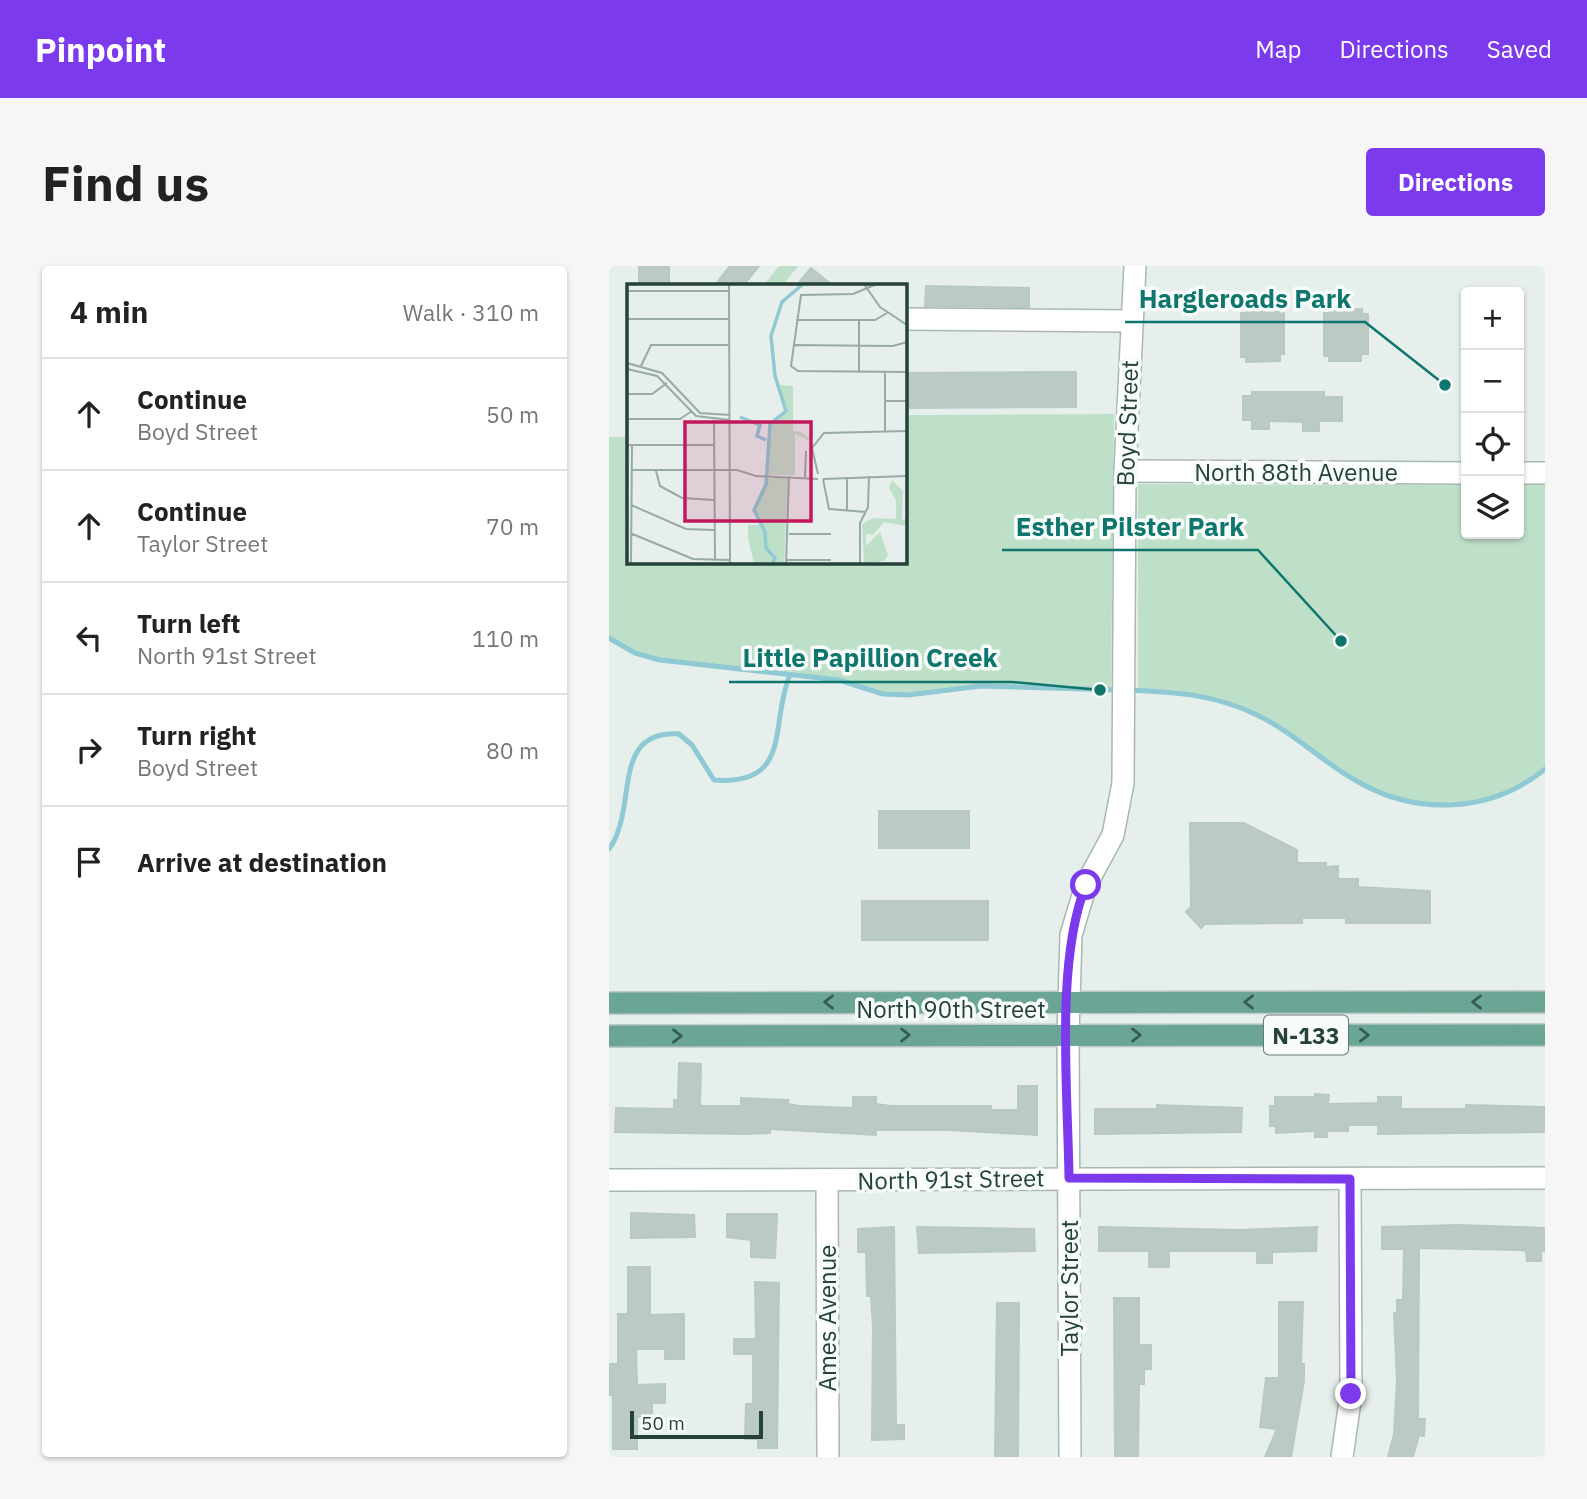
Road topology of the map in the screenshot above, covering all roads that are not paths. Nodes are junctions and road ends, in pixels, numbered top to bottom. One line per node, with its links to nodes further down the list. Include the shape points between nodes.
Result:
1 (1128, 266): 3 (street, Boyd Street)
2 (1135, 266): 3 (street, Boyd Street)
3 (1132, 296): 5 (street, Boyd Street)
4 (907, 319): 5 (street)
5 (1132, 321): 6 (street, Boyd Street)
6 (1125, 471): 7 (street, North 88th Avenue); 10 (street, Boyd Street, via 1121,807 1074,919)
7 (1461, 473)
8 (1524, 473): 9 (street)
9 (1545, 474)
10 (1069, 1002): 11 (main road, North 90th Street / N-133, one-way to 10); 12 (main road, North 90th Street / N-133, one-way to 12); 13 (street, Boyd Street)
11 (1545, 1002)
12 (609, 1003)
13 (1068, 1035): 14 (main road, North 90th Street / N-133, one-way to 14); 15 (main road, North 90th Street / N-133, one-way to 13); 16 (street, Taylor Street)
14 (1545, 1035)
15 (609, 1036)
16 (1069, 1178): 18 (street, North 91st Street); 19 (street, North 91st Street); 22 (street, Taylor Street)
17 (1545, 1178): 18 (street, North 91st Street)
18 (1350, 1179): 23 (street, via 1351,1394)
19 (827, 1180): 20 (street, North 91st Street); 21 (street, Ames Avenue)
20 (609, 1181)
21 (828, 1457)
22 (1070, 1457)
23 (1342, 1457)

